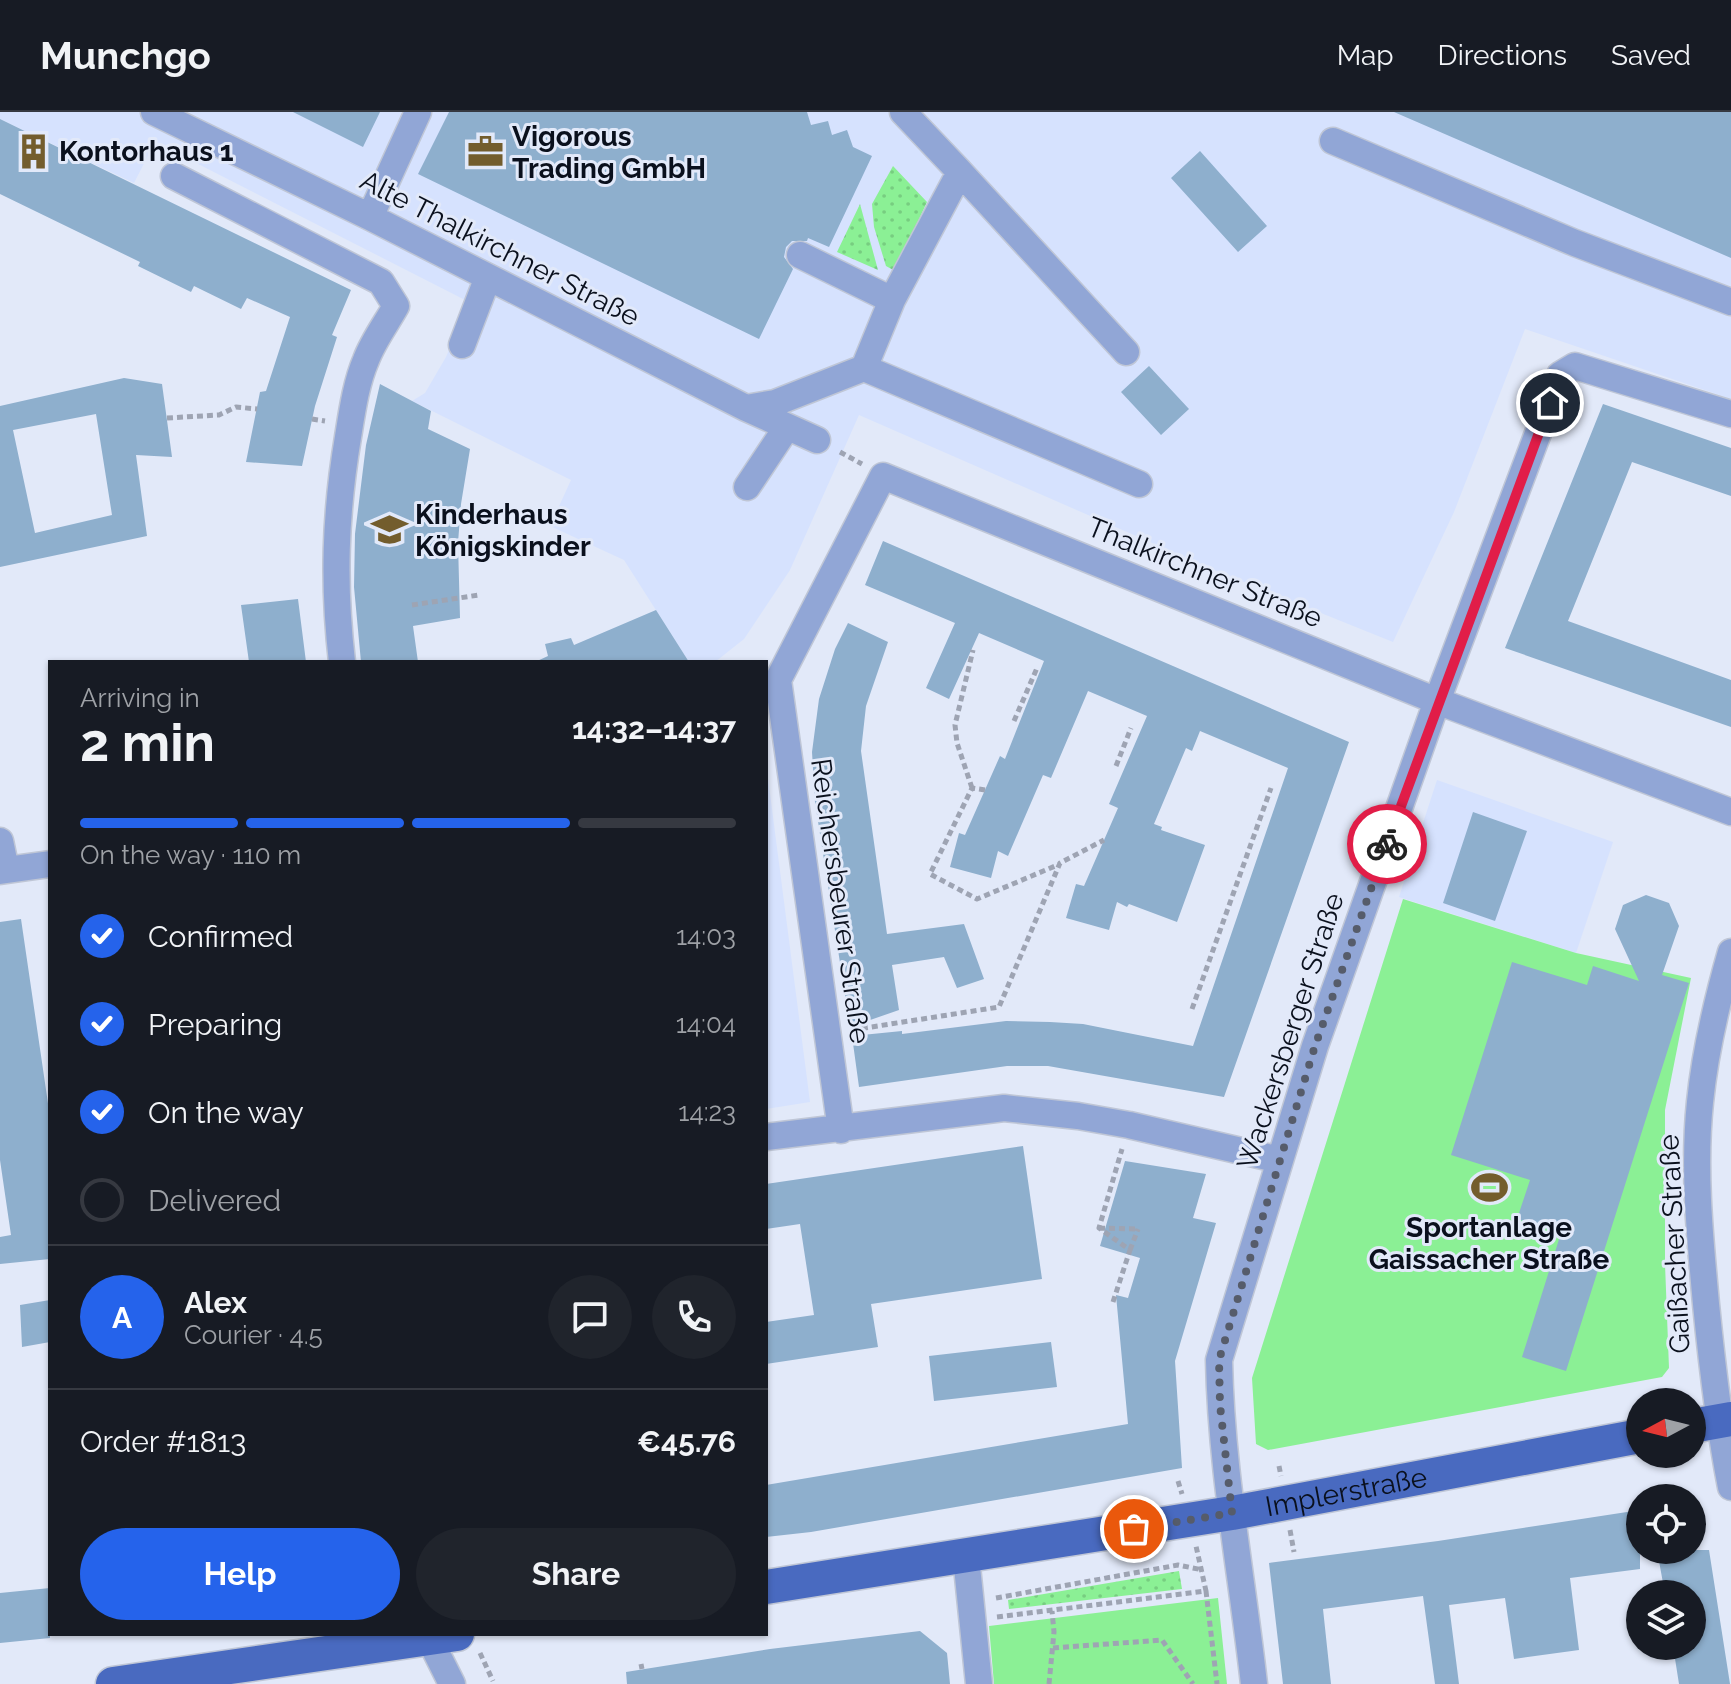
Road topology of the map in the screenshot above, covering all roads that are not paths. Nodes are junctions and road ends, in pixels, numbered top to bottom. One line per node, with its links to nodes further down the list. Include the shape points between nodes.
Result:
1 (154, 112): 7 (street, Alte Thalkirchner Straße)
2 (418, 112): 7 (street)
3 (903, 112): 5 (street)
4 (1333, 141): 11 (street)
5 (960, 172): 10 (street); 13 (street)
6 (174, 176): 21 (street, via 381,282 396,306 366,360 342,474 334,577)
7 (370, 217): 9 (street, Alte Thalkirchner Straße)
8 (800, 255): 10 (street)
9 (488, 277): 12 (street); 15 (street, Alte Thalkirchner Straße)
10 (892, 300): 14 (street)
11 (1731, 302)
12 (462, 345)
13 (1126, 352)
14 (864, 368): 15 (street, via 775,403); 19 (street)
15 (746, 408): 17 (street, Alte Thalkirchner Straße)
16 (1731, 414): 23 (street, Wackersberger Straße, via 1575,366 1560,375)
17 (787, 427): 18 (street, Alte Thalkirchner Straße); 20 (street)
18 (817, 440)
19 (1139, 484)
20 (747, 487)
21 (342, 660)
22 (772, 684): 23 (street, Thalkirchner Straße, via 883,476); 29 (street, Reichersbeurer Straße)
23 (1437, 701): 24 (street, Thalkirchner Straße); 31 (street, Wackersberger Straße)
24 (1731, 812)
25 (0, 841): 27 (street)
26 (48, 869): 27 (street)
27 (3, 871)
28 (1731, 952): 32 (street, Gaißacher Straße, via 1700,1103 1701,1254)
29 (841, 1130): 30 (street); 31 (street, via 1004,1108 1129,1125)
30 (768, 1137)
31 (1280, 1160): 35 (street, Wackersberger Straße, via 1219,1360)
32 (1715, 1422): 34 (street, Gaißacher Straße)
33 (1626, 1439): 35 (main road, Implerstraße)
34 (1731, 1487)
35 (1232, 1513): 36 (main road, Implerstraße); 42 (street, Wackersberger Straße)
36 (966, 1557): 37 (main road, Implerstraße); 41 (street)
37 (768, 1587)
38 (448, 1638): 39 (main road); 40 (street)
39 (113, 1684)
40 (452, 1684)
41 (979, 1684)
42 (1254, 1684)

